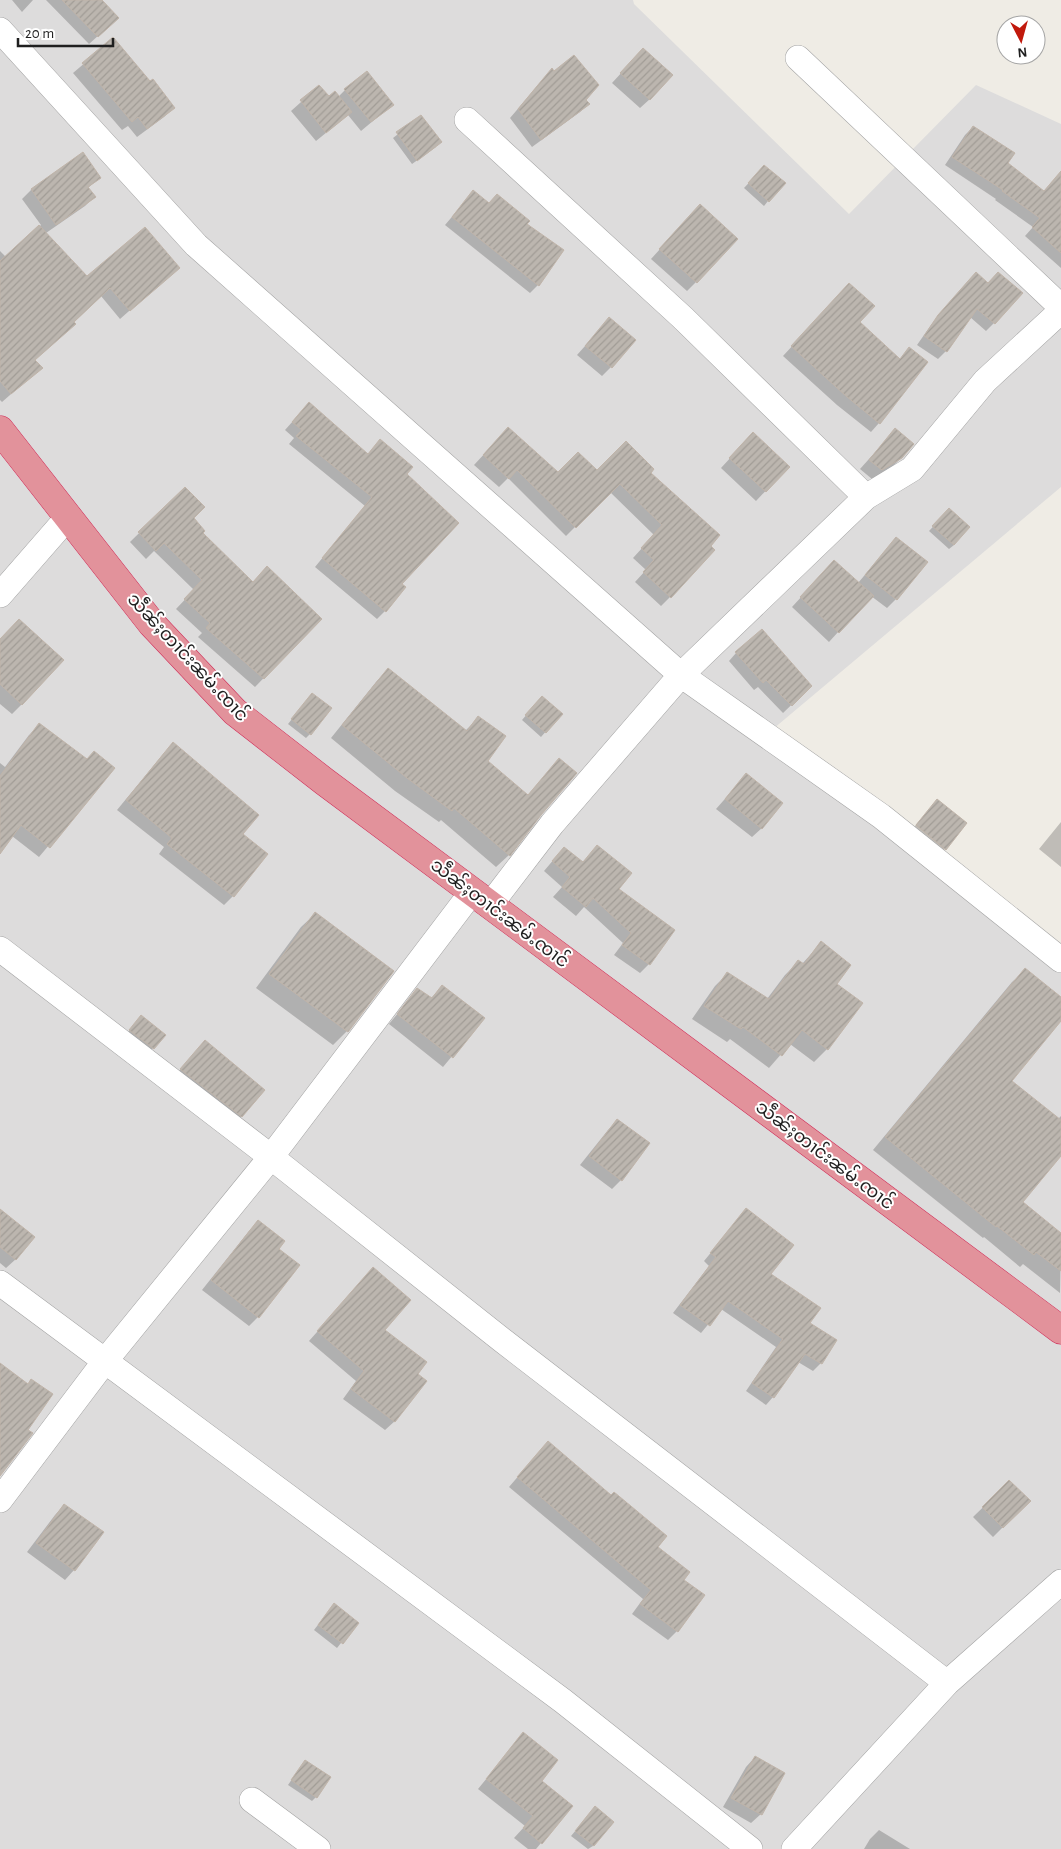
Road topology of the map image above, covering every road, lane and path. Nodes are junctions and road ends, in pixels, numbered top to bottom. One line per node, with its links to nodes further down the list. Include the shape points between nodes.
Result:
1 (0, 30): 9 (street, via 196,245)
2 (798, 58): 4 (street)
3 (467, 120): 6 (street, via 684,318)
4 (1061, 309): 6 (street, via 985,381 912,469)
5 (0, 430): 7 (highway, သဵၼ်ႈတၢင်းၼမ်ႉၸၢင်)
6 (866, 497): 9 (street)
7 (68, 517): 8 (street); 10 (highway, သဵၼ်ႈတၢင်းၼမ်ႉၸၢင်, via 152,624 235,712)
8 (0, 595)
9 (681, 675): 10 (street, via 552,824); 12 (street, via 881,816)
10 (481, 899): 13 (street); 15 (highway, သဵၼ်ႈတၢင်းၼမ်ႉၸၢင်)
11 (0, 949): 13 (street)
12 (1061, 960)
13 (271, 1157): 16 (street); 19 (street)
14 (0, 1284): 16 (street)
15 (1061, 1330)
16 (105, 1361): 17 (street); 22 (street, via 563,1701)
17 (0, 1500)
18 (1061, 1582): 19 (street)
19 (947, 1683): 23 (street)
20 (252, 1800): 21 (street)
21 (318, 1849)
22 (750, 1849)
23 (794, 1849)

